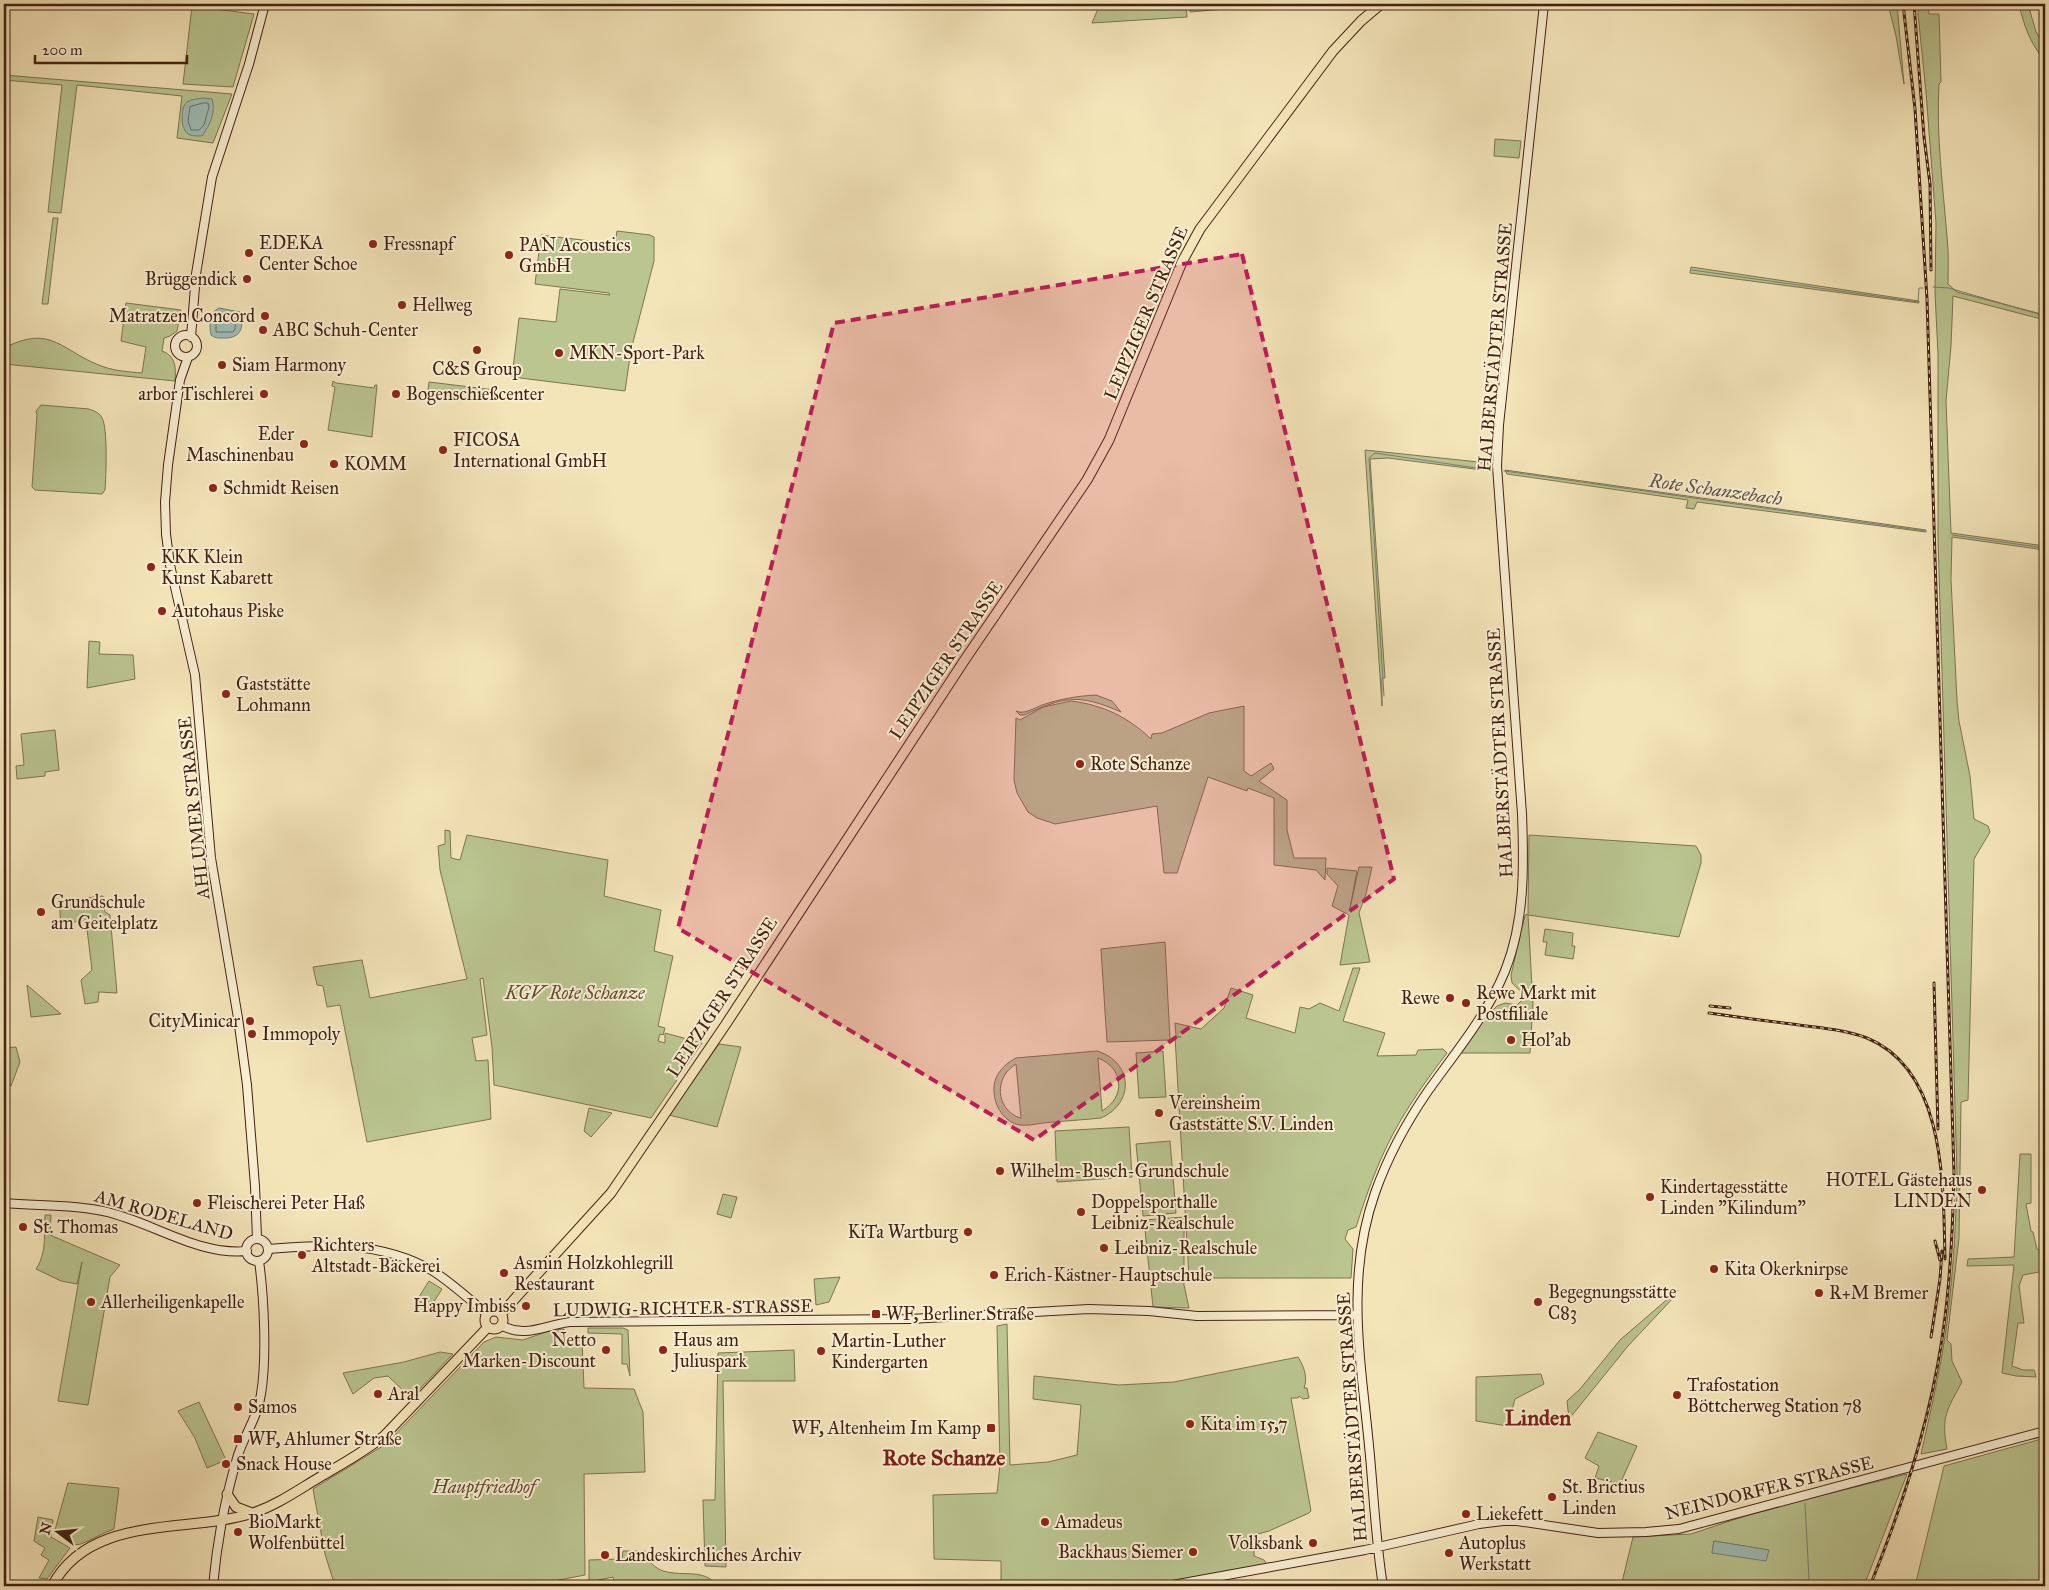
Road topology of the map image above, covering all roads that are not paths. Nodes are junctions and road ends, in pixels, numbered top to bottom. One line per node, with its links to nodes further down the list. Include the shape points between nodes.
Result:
1 (265, 4): 4 (main road, AHLUMER STRASSE, via 214,170)
2 (1381, 4): 12 (main road, LEIPZIGER STRASSE, via 1333,51 1200,229 1182,262 1109,440 1087,480 960,666 722,1030 611,1193)
3 (1544, 4): 13 (main road, HALBERSTÄDTER STRASSE, via 1497,448 1523,838 1518,923 1498,987 1411,1117 1382,1174 1368,1214 1361,1248)
4 (187, 336): 5 (main road, AHLUMER STRASSE, via 177,340 175,345 176,352); 5 (main road, AHLUMER STRASSE, via 196,341 197,348 193,354)
5 (184, 357): 7 (main road, AHLUMER STRASSE, via 167,478 166,534 195,675 211,858 247,1086)
6 (4, 1203): 9 (main road, AM RODELAND, via 105,1211 201,1245 225,1251)
7 (256, 1239): 8 (main road, via 265,1243); 9 (main road, via 249,1243)
8 (268, 1249): 10 (main road, via 266,1257); 11 (main road, via 338,1245 384,1251 435,1273)
9 (247, 1251): 10 (main road, via 250,1258)
10 (259, 1261): 17 (main road, via 263,1342 261,1394)
11 (487, 1314): 12 (main road, via 494,1311); 15 (main road, via 485,1321)
12 (501, 1314): 14 (main road)
13 (1357, 1315): 14 (main road, LUDWIG-RICHTER-STRASSE, via 1197,1316 1089,1309 939,1318 570,1322 526,1332); 20 (main road, HALBERSTÄDTER STRASSE)
14 (502, 1325): 15 (main road, via 494,1329)
15 (488, 1327): 18 (main road, via 384,1436 280,1501)
16 (2045, 1431): 20 (main road, NEINDORFER STRASSE, via 1679,1529 1598,1533 1503,1521)
17 (227, 1494): 18 (main road, via 236,1507); 19 (main road)
18 (252, 1513): 19 (main road)
19 (221, 1520): 21 (main road, via 136,1531 106,1540 70,1564); 22 (main road)
20 (1377, 1547): 23 (main road, NEINDORFER STRASSE); 24 (main road, HALBERSTÄDTER STRASSE)
21 (52, 1586)
22 (212, 1586)
23 (1167, 1586)
24 (1383, 1586)

